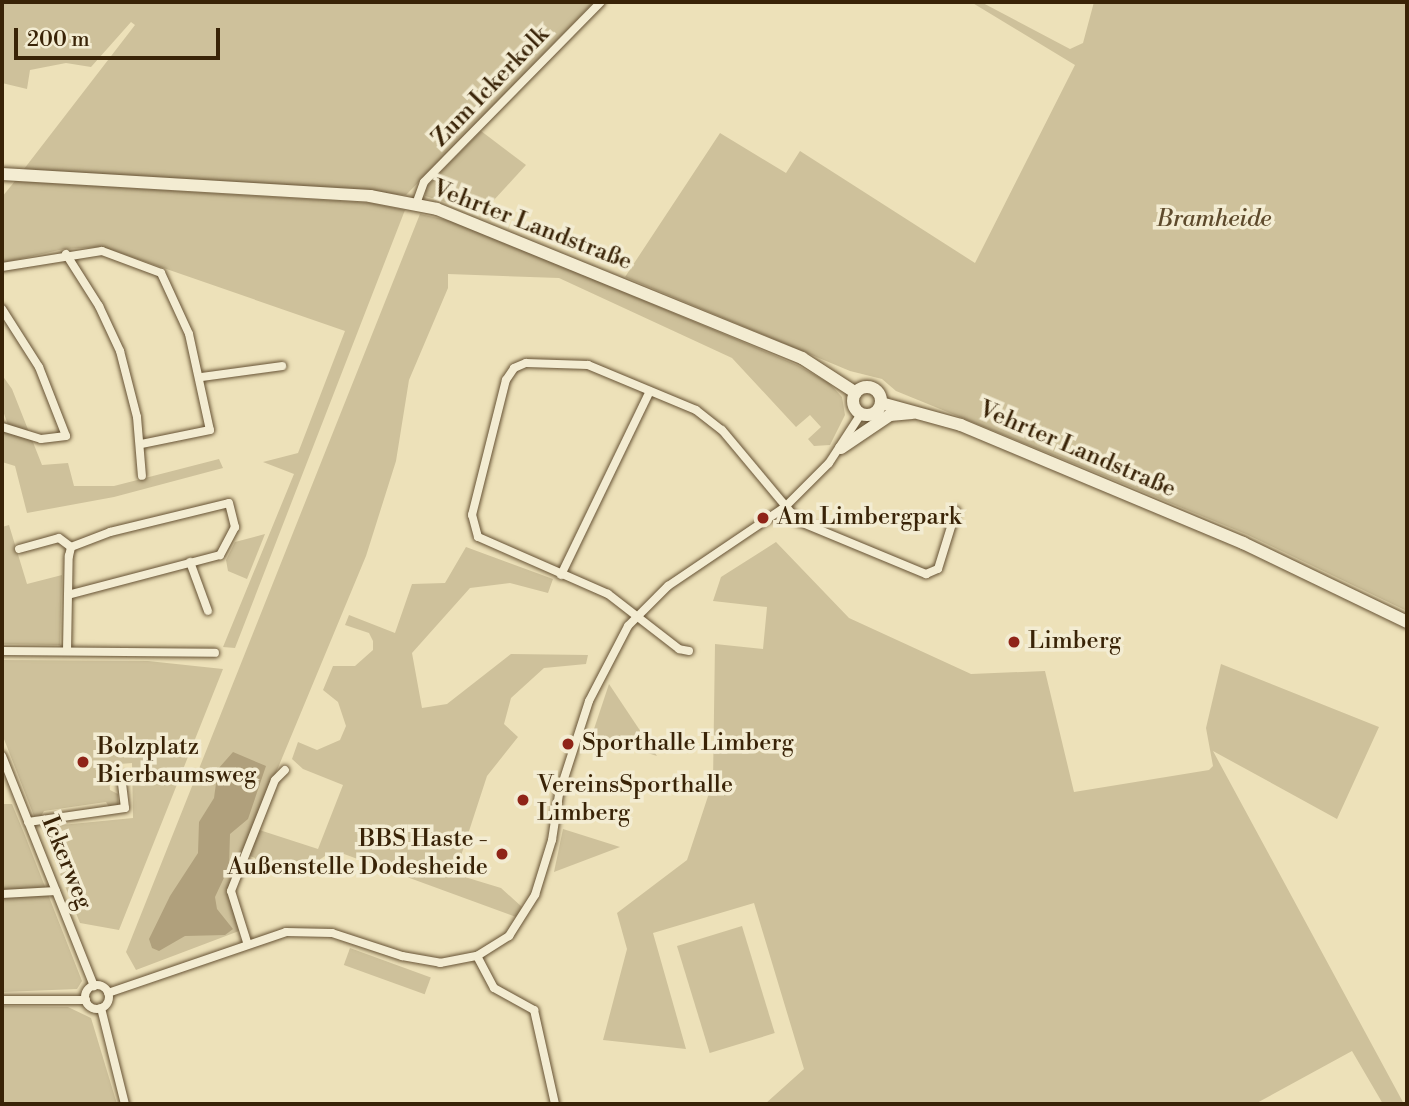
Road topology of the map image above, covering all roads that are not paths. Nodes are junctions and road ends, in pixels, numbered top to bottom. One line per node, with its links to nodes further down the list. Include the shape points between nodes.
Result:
1 (601, 2): 3 (street, Zum Ickerkolk, via 424,182)
2 (2, 174): 3 (main road, Vehrter Landstraße, via 344,194)
3 (416, 204): 10 (main road, Vehrter Landstraße, via 477,223 785,350)
4 (66, 254): 5 (street); 8 (street, via 102,251 161,272 189,334); 15 (street, via 99,306 120,351)
5 (2, 267)
6 (2, 309): 14 (street, via 39,367 66,436 33,438)
7 (282, 366): 8 (street)
8 (202, 377): 15 (street, via 210,429)
9 (650, 391): 18 (street, via 696,410 722,430); 23 (street); 23 (street, via 574,362 526,363 506,380 472,527 486,544)
10 (856, 393): 11 (main road, via 874,389); 13 (main road, via 853,405)
11 (881, 403): 12 (main road, Vehrter Landstraße); 13 (main road, via 872,415)
12 (922, 411): 16 (main road, via 890,415); 27 (main road, Vehrter Landstraße)
13 (861, 414): 16 (street)
14 (2, 426)
15 (141, 444): 17 (street)
16 (841, 448): 18 (street)
17 (142, 476)
18 (785, 507): 19 (street, via 805,526 931,575 938,569); 26 (street, via 668,586)
19 (956, 511)
20 (72, 547): 21 (street, via 59,538); 22 (street, via 110,532 229,503 234,527 226,551); 24 (street)
21 (19, 549)
22 (190, 562): 24 (street); 25 (street)
23 (561, 575): 26 (street, via 608,594)
24 (68, 595): 29 (street)
25 (208, 611)
26 (636, 615): 30 (street, via 679,649); 39 (street, via 589,701 529,908 509,936)
27 (1407, 622)
28 (2, 651): 29 (street)
29 (67, 651): 31 (street)
30 (689, 651)
31 (215, 653)
32 (3, 762): 35 (street, Ickerweg)
33 (285, 770): 38 (street, via 275,780 231,891)
34 (121, 776): 35 (street, via 125,807)
35 (28, 822): 36 (street, Ickerweg)
36 (56, 891): 37 (street); 40 (street, Ickerweg)
37 (2, 894)
38 (247, 942): 39 (street, via 309,930 353,937 421,961); 41 (street)
39 (477, 956): 46 (street, via 494,988 534,1010)
40 (94, 986): 41 (street, via 103,986); 43 (street)
41 (108, 993): 44 (street)
42 (2, 1000): 43 (street)
43 (86, 1000): 44 (street)
44 (101, 1008): 45 (street)
45 (125, 1104)
46 (555, 1104)

